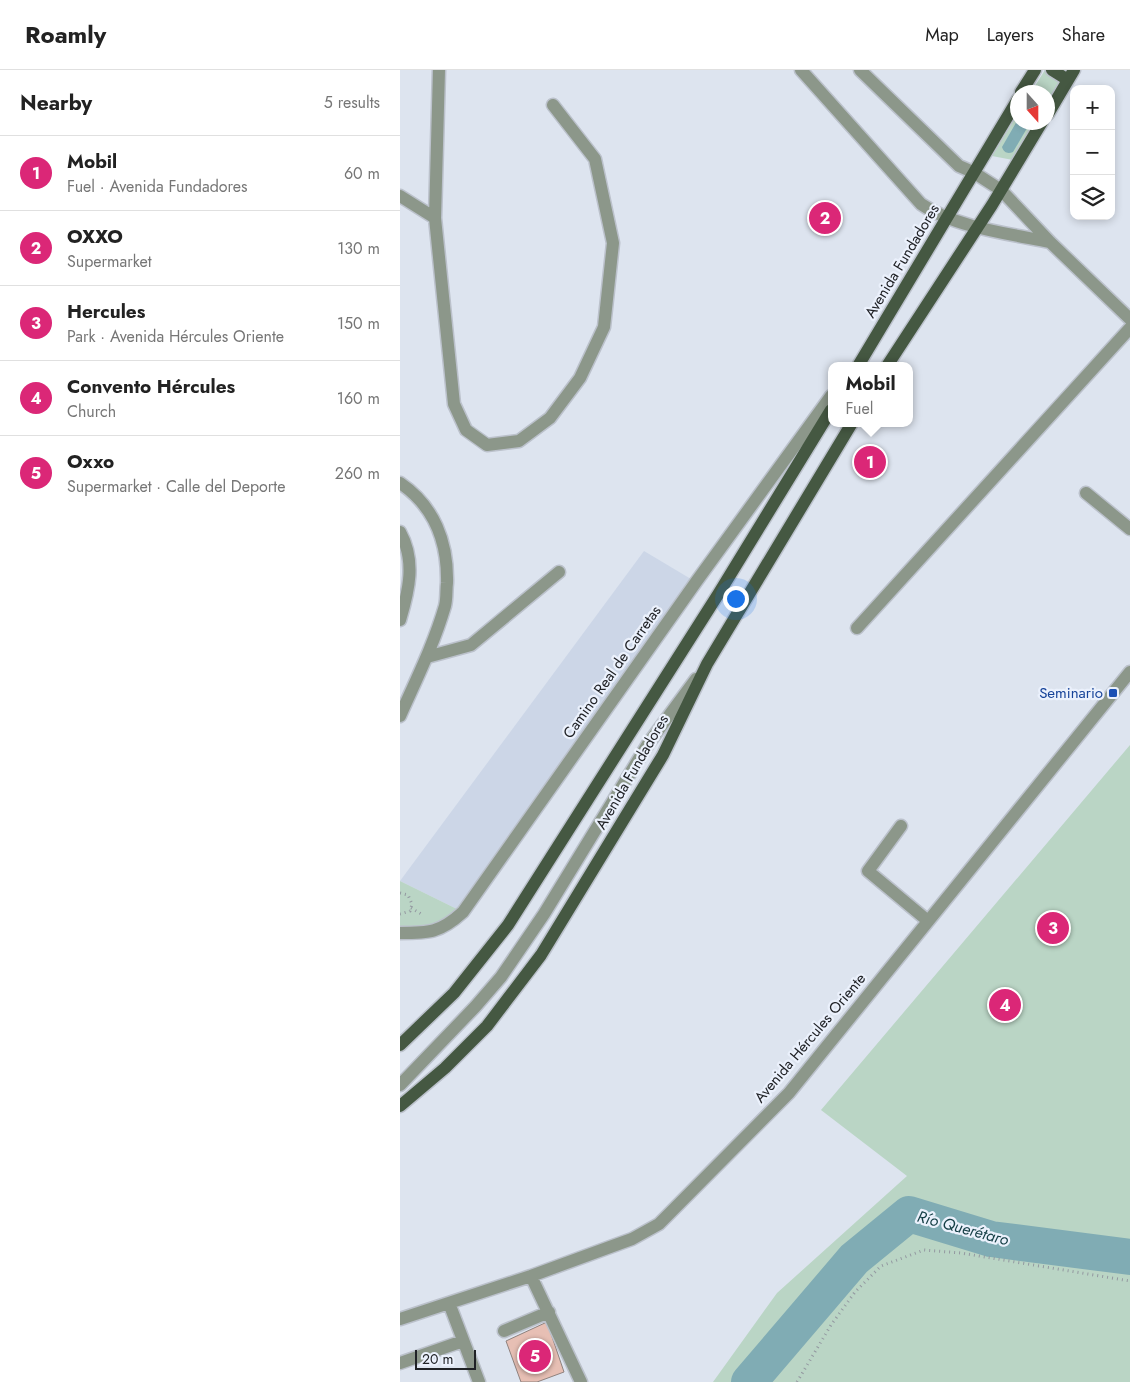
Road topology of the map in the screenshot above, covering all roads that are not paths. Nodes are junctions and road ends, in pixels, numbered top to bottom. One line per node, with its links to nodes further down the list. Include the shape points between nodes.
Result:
1 (439, 70): 15 (street)
2 (801, 70): 16 (street, via 921,204)
3 (860, 70): 12 (street, via 959,166)
4 (1035, 70): 7 (main road)
5 (1052, 70): 6 (main road)
6 (1071, 75): 8 (main road)
7 (1025, 85)
8 (1055, 102)
9 (553, 105): 15 (street, via 595,159 613,243 604,327 580,378 550,418 519,441 487,444 466,430 454,404)
10 (1010, 112): 12 (main road, Avenida Fundadores)
11 (1037, 130): 13 (main road)
12 (973, 172): 13 (street); 16 (main road, Avenida Fundadores)
13 (1001, 190): 17 (main road); 18 (street)
14 (400, 196): 15 (street)
15 (435, 218)
16 (947, 218): 17 (street); 20 (main road, Avenida Fundadores)
17 (978, 226): 18 (street); 24 (main road)
18 (1050, 242): 19 (street)
19 (1130, 319)
20 (882, 327): 22 (street); 23 (main road, Avenida Fundadores)
21 (1130, 328): 36 (street)
22 (857, 362)
23 (860, 362)
24 (890, 362)
25 (828, 400): 43 (street, Camino Real de Carretas, via 462,912 449,925 428,933)
26 (828, 415): 44 (main road, Avenida Fundadores, via 714,602 508,926 454,993)
27 (850, 427): 38 (main road, Avenida Fundadores)
28 (400, 483): 37 (street, via 414,492 437,525 447,563 446,604)
29 (1086, 493): 30 (street)
30 (1130, 529)
31 (400, 532): 32 (street)
32 (411, 572): 34 (street); 35 (street)
33 (559, 572): 37 (street, via 471,645)
34 (400, 593)
35 (400, 620)
36 (857, 628)
37 (426, 657): 40 (street)
38 (707, 664): 45 (street, via 648,744 544,914 501,977); 46 (main road, Avenida Fundadores, via 663,756 541,956 487,1026)
39 (1130, 672): 42 (street, Avenida Hércules Oriente)
40 (400, 716)
41 (902, 826): 42 (street, via 868,871)
42 (928, 921): 47 (street, Avenida Hércules Oriente, via 789,1093 659,1224 632,1239)
43 (400, 933)
44 (400, 1045)
45 (400, 1085)
46 (400, 1106)
47 (531, 1276): 48 (street, Avenida Hércules Oriente); 49 (street)
48 (448, 1303): 50 (street, Avenida Hércules Oriente); 52 (street)
49 (548, 1312): 51 (street); 55 (street)
50 (400, 1319)
51 (504, 1331)
52 (463, 1341): 53 (street); 54 (street)
53 (400, 1363)
54 (479, 1382)
55 (581, 1382)

